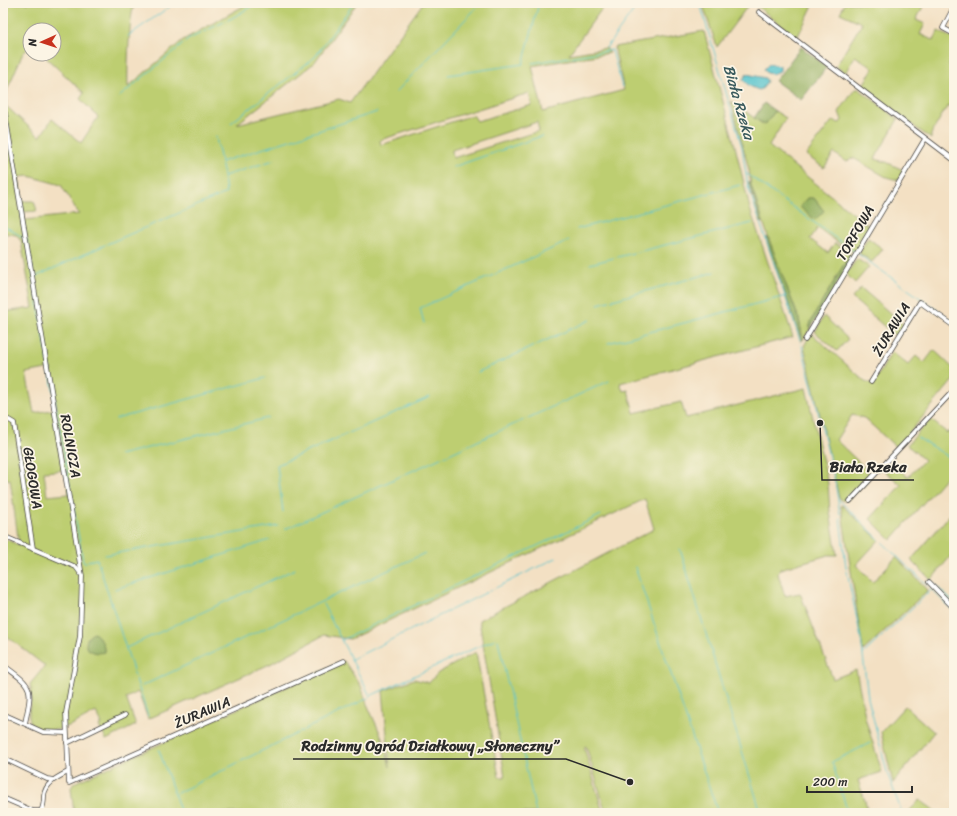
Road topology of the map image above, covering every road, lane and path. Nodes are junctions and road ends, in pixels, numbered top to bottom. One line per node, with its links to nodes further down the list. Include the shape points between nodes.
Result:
1 (954, 7): 3 (street, via 943,28)
2 (759, 12): 5 (street)
3 (954, 34)
4 (4, 113): 15 (street, ROLNICZA)
5 (926, 139): 6 (street); 8 (street, TORFOWA)
6 (954, 160)
7 (954, 326): 9 (street, ŻURAWIA, via 920,302)
8 (805, 340)
9 (871, 382)
10 (954, 390): 12 (street)
11 (3, 421): 14 (street, GŁOGOWA, via 9,420 14,423)
12 (850, 501)
13 (3, 536): 14 (street)
14 (33, 549): 15 (street, via 76,567)
15 (82, 576): 23 (street, ROLNICZA, via 80,636 67,702)
16 (929, 582): 17 (street)
17 (954, 608)
18 (344, 661): 28 (street, ŻURAWIA)
19 (3, 665): 22 (street, via 24,681 30,690 31,698)
20 (3, 714): 22 (street)
21 (125, 715): 24 (street)
22 (25, 723): 23 (street, via 43,732)
23 (66, 732): 24 (street, ROLNICZA)
24 (67, 743): 26 (street, ROLNICZA)
25 (3, 758): 27 (street)
26 (68, 772): 27 (street); 28 (street, ROLNICZA)
27 (53, 780): 29 (street, via 44,793 43,808 37,812)
28 (69, 783)
29 (3, 798)

